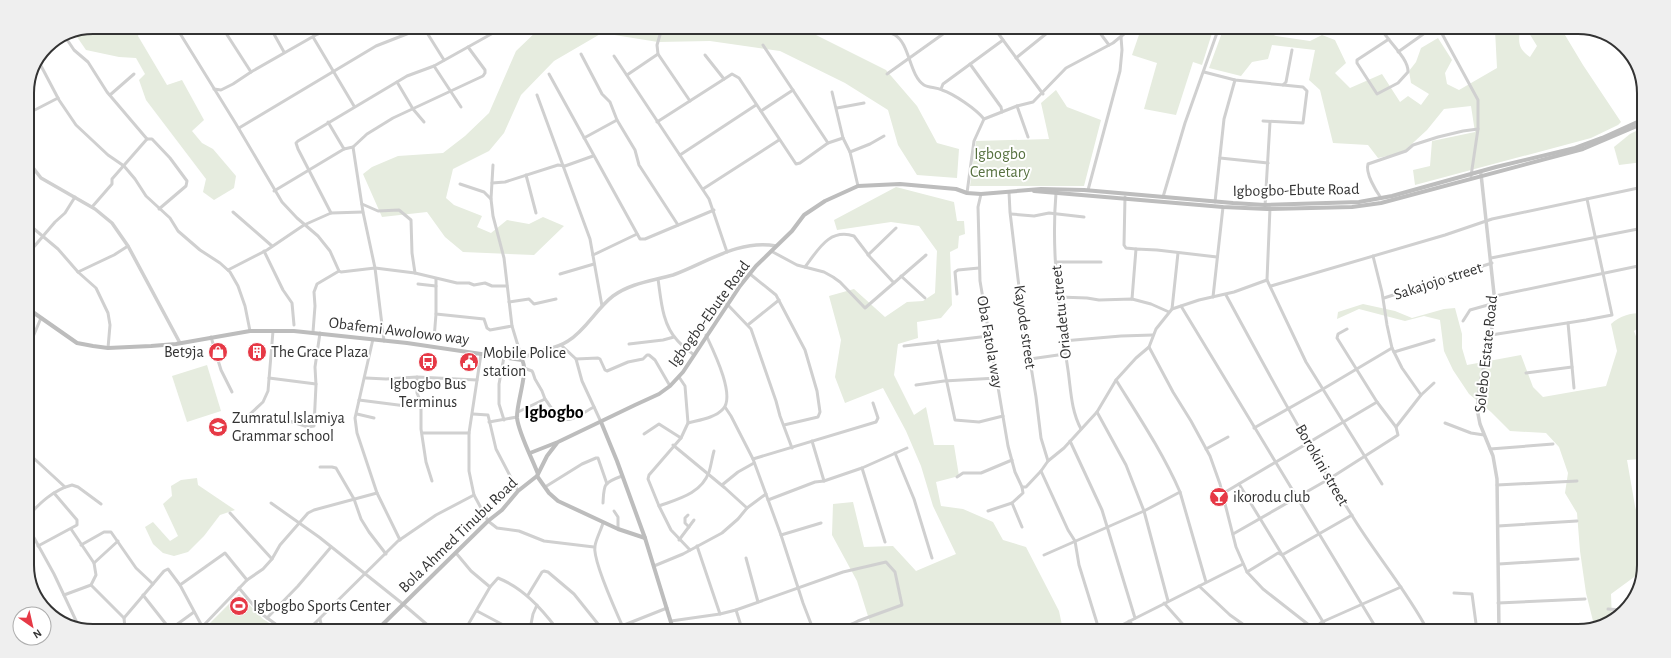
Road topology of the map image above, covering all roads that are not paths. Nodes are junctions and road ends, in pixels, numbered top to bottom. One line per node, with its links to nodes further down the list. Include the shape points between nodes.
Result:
1 (180, 34): 51 (street)
2 (227, 34): 40 (street)
3 (274, 34): 28 (street)
4 (318, 34): 19 (street)
5 (407, 34): 41 (street, via 376,46)
6 (427, 34): 36 (street)
7 (491, 34): 26 (street)
8 (660, 34): 31 (street)
9 (892, 34): 34 (street, via 901,42)
10 (943, 34): 34 (street)
11 (999, 34): 23 (street)
12 (1047, 34): 35 (street)
13 (1100, 34): 25 (street)
14 (1125, 34): 20 (street)
15 (1217, 34): 42 (street)
16 (1385, 34): 21 (street)
17 (1423, 34): 29 (street)
18 (1442, 34): 81 (street, via 1478,100)
19 (313, 37): 28 (street); 41 (street)
20 (1121, 37): 25 (street); 109 (street, via 1120,71)
21 (1389, 39): 29 (street); 29 (street, via 1357,60 1377,94 1398,83 1408,72)
22 (67, 40): 57 (street, via 74,50 88,62)
23 (1003, 40): 35 (street); 37 (street)
24 (763, 45): 53 (street)
25 (1108, 45): 56 (street, via 1066,68)
26 (468, 47): 36 (street); 54 (street, via 485,73)
27 (1292, 50): 50 (street, via 1286,82)
28 (284, 52): 40 (street)
29 (1398, 52)
30 (581, 54): 72 (street, via 602,94 610,102)
31 (658, 54): 45 (street); 60 (street)
32 (705, 55): 47 (street)
33 (614, 56): 45 (street)
34 (909, 58): 46 (street); 52 (street, via 924,85)
35 (1016, 58): 56 (street)
36 (444, 60): 39 (street)
37 (970, 64): 52 (street); 70 (street)
38 (41, 65): 59 (street)
39 (434, 66): 49 (street); 54 (street)
40 (251, 72): 51 (street, via 221,90)
41 (333, 72): 63 (street); 80 (street)
42 (1204, 72): 48 (street); 118 (street)
43 (134, 74): 57 (street)
44 (548, 74): 84 (street)
45 (627, 74): 76 (street)
46 (887, 74)
47 (724, 79): 60 (street); 62 (street, via 735,74)
48 (1235, 80): 50 (street); 94 (street, via 1224,119)
49 (397, 82): 63 (street); 67 (street)
50 (1283, 85): 77 (street, via 1303,87 1307,91 1304,121 1301,124)
51 (214, 89): 80 (street)
52 (941, 89): 71 (street, via 978,112)
53 (793, 90): 69 (street); 88 (street)
54 (450, 92): 65 (street); 67 (street)
55 (832, 92): 66 (street)
56 (1043, 94): 64 (street, via 1032,102)
57 (110, 95): 86 (street)
58 (537, 95): 98 (street)
59 (58, 98): 68 (street); 97 (street, via 76,125 108,155)
60 (690, 101): 76 (street)
61 (864, 103): 66 (street)
62 (756, 105): 69 (street); 92 (street)
63 (354, 106): 74 (street)
64 (1017, 106): 70 (street); 83 (street)
65 (461, 107)
66 (837, 108): 85 (street)
67 (413, 109): 75 (street); 89 (street, via 367,134)
68 (34, 110)
69 (760, 111): 87 (street)
70 (1002, 112): 71 (street)
71 (984, 119): 113 (street, via 974,141)
72 (617, 120): 84 (street); 140 (street, via 635,150 639,165)
73 (1263, 121): 77 (street)
74 (328, 122): 90 (street); 100 (street, via 296,143)
75 (424, 122)
76 (658, 122): 92 (street)
77 (1270, 122): 95 (street)
78 (1637, 122): 101 (main road, Igbogbo-Ebute Road, via 1576,148)
79 (1637, 126): 101 (main road, Igbogbo-Ebute Road, via 1583,149)
80 (239, 128): 110 (street)
81 (1478, 129): 103 (street); 120 (street, via 1438,137 1368,164 1367,169)
82 (884, 136): 91 (street, via 868,146)
83 (1028, 137)
84 (584, 138): 93 (street)
85 (843, 138): 88 (street); 91 (street)
86 (147, 139): 97 (street); 129 (street, via 152,139 188,182)
87 (779, 140): 88 (street, via 796,164); 107 (street)
88 (828, 143)
89 (352, 147): 90 (street); 124 (street)
90 (344, 149): 100 (street)
91 (850, 152): 106 (street)
92 (680, 155): 107 (street)
93 (593, 156): 98 (street); 144 (street)
94 (1220, 158): 95 (street); 123 (street)
95 (1268, 163): 126 (street)
96 (493, 165): 104 (street)
97 (124, 166): 128 (street); 129 (street)
98 (565, 166): 102 (street, via 558,165); 156 (street)
99 (34, 169): 117 (street, via 41,178)
100 (310, 170): 110 (street); 133 (street)
101 (1481, 173): 103 (main road, Igbogbo-Ebute Road); 138 (street, Solebo Estate Road)
102 (526, 175): 104 (street, via 505,182); 134 (street)
103 (1471, 176): 120 (main road, Igbogbo-Ebute Road); 127 (main road, Igbogbo-Ebute Road, via 1363,206)
104 (492, 183): 121 (street)
105 (460, 184): 121 (street, via 484,192)
106 (858, 186): 113 (main road, Igbogbo-Ebute Road, via 900,184 956,189); 149 (main road, Igbogbo-Ebute Road, via 824,201 804,215)
107 (703, 189): 130 (street)
108 (1637, 189): 122 (street)
109 (1088, 190): 111 (main road, Igbogbo-Ebute Road); 116 (main road, Igbogbo-Ebute Road)
110 (274, 191): 139 (street)
111 (1033, 191): 112 (main road, Igbogbo-Ebute Road); 114 (main road, Igbogbo-Ebute Road)
112 (1009, 192): 115 (main road, Igbogbo-Ebute Road); 135 (street, Kayode street)
113 (967, 193): 115 (main road, Igbogbo-Ebute Road)
114 (1056, 193): 116 (main road, Igbogbo-Ebute Road); 136 (street, Oriadetu street)
115 (981, 194): 169 (street, Oba Fatola way, via 978,207)
116 (1125, 196): 119 (main road, Igbogbo-Ebute Road); 151 (street, via 1124,245 1126,248)
117 (75, 197): 128 (street); 145 (street, via 65,213)
118 (1163, 197): 119 (main road, Igbogbo-Ebute Road); 123 (main road, Igbogbo-Ebute Road)
119 (1148, 198): 125 (main road, Igbogbo-Ebute Road)
120 (1381, 198): 127 (main road, Igbogbo-Ebute Road, via 1359,202)
121 (491, 199): 184 (street, via 504,258)
122 (1586, 199): 138 (street); 146 (street)
123 (1215, 202): 126 (main road, Igbogbo-Ebute Road)
124 (362, 204): 132 (street); 173 (street, via 378,211 399,210 411,220)
125 (1223, 207): 126 (main road, Igbogbo-Ebute Road); 160 (street)
126 (1265, 207): 127 (main road, Igbogbo-Ebute Road)
127 (1270, 207): 180 (street)
128 (92, 208): 147 (street, via 112,224)
129 (159, 209): 170 (street, via 170,218 178,231)
130 (714, 210): 140 (street); 154 (street)
131 (233, 212): 148 (street)
132 (363, 212): 133 (street); 168 (street)
133 (331, 213): 139 (street)
134 (536, 213)
135 (1011, 214): 136 (street); 243 (street, Kayode street)
136 (1054, 214): 137 (street); 162 (street, Oriadetu street)
137 (1084, 217)
138 (1487, 220): 159 (street); 161 (street, Solebo Estate Road)
139 (304, 225): 148 (street); 171 (street, via 318,236 330,251)
140 (678, 225): 144 (street, via 642,240)
141 (896, 228): 157 (street)
142 (1637, 229): 146 (street)
143 (34, 230): 145 (street)
144 (637, 234): 156 (street)
145 (42, 237): 150 (street); 172 (street, via 58,249)
146 (1596, 237): 161 (street); 174 (street)
147 (128, 246): 172 (street); 229 (street)
148 (272, 246): 152 (street)
149 (776, 246): 153 (main road, Igbogbo-Ebute Road); 154 (street, via 752,245)
150 (34, 247)
151 (1136, 249): 155 (street); 193 (street)
152 (264, 251): 170 (street); 209 (street, via 292,303)
153 (771, 251): 167 (street); 176 (main road, Igbogbo-Ebute Road)
154 (727, 252): 179 (street)
155 (1178, 253): 160 (street); 201 (street)
156 (593, 255): 165 (street)
157 (868, 255): 167 (street, via 854,236 834,235); 181 (street)
158 (926, 255): 177 (street)
159 (1373, 256): 185 (street); 192 (street)
160 (1217, 257): 190 (street)
161 (1491, 258): 164 (street, Solebo Estate Road)
162 (1056, 262): 163 (street); 189 (street, Oriadetu street)
163 (1101, 262)
164 (1492, 263): 188 (street, Solebo Estate Road); 192 (street, Sakajojo street)
165 (594, 264): 175 (street); 199 (street)
166 (1637, 266): 174 (street)
167 (805, 267): 181 (street, via 837,279 865,308)
168 (375, 268): 171 (street); 173 (street); 226 (street)
169 (979, 268): 186 (street, via 955,272); 220 (street, Oba Fatola way)
170 (228, 270): 212 (street, via 238,286)
171 (338, 271): 214 (street, via 317,284 314,292)
172 (78, 272): 234 (street, via 96,288 108,312)
173 (415, 273): 178 (street)
174 (1603, 273): 188 (street); 207 (street, via 1612,315)
175 (560, 274)
176 (750, 274): 195 (street, via 774,292); 198 (main road, Igbogbo-Ebute Road)
177 (901, 276): 181 (street); 191 (street)
178 (436, 278): 183 (street); 184 (street, via 474,285 485,283 492,286)
179 (658, 279): 199 (street, via 637,284 614,295); 222 (street, via 662,309)
180 (1267, 280): 185 (street); 187 (street)
181 (894, 283)
182 (418, 284): 183 (street)
183 (436, 286): 204 (street)
184 (507, 286): 196 (street)
185 (1271, 286): 261 (street, via 1306,362)
186 (957, 294)
187 (1226, 295): 190 (street); 271 (street, Borokini street)
188 (1494, 296): 197 (street, Solebo Estate Road)
189 (1059, 297): 193 (street); 228 (street, Oriadetu street)
190 (1213, 297): 200 (street)
191 (925, 298)
192 (1384, 298): 235 (street, via 1386,325)
193 (1132, 299): 202 (street)
194 (556, 300): 196 (street, via 534,304 529,299)
195 (779, 300): 208 (street); 287 (street, via 808,359 820,412 818,417)
196 (509, 302): 210 (street)
197 (1495, 303): 206 (street, via 1470,310); 218 (street, Solebo Estate Road)
198 (727, 304): 208 (street); 219 (main road, Igbogbo-Ebute Road)
199 (602, 306): 231 (street, via 578,334)
200 (1181, 306): 201 (street); 289 (street)
201 (1172, 309): 202 (street)
202 (1169, 312): 217 (street)
203 (34, 313): 205 (main road, Obafemi Awolowo way)
204 (436, 314): 210 (street, via 484,320 490,330); 224 (street)
205 (41, 318): 216 (street); 234 (main road, Obafemi Awolowo way, via 77,343)
206 (1463, 321)
207 (1568, 323): 218 (street); 244 (street)
208 (749, 324): 287 (street)
209 (294, 325)
210 (512, 326): 241 (street)
211 (1347, 329): 246 (street, via 1336,338)
212 (250, 331): 213 (main road, Obafemi Awolowo way); 221 (main road, Obafemi Awolowo way)
213 (273, 331): 214 (main road, Obafemi Awolowo way); 250 (street)
214 (313, 332): 215 (main road, Obafemi Awolowo way)
215 (320, 333): 223 (main road, Obafemi Awolowo way); 257 (street, via 315,367)
216 (34, 334)
217 (1153, 335): 228 (street); 233 (street)
218 (1491, 335): 294 (street, Solebo Estate Road, via 1477,409)
219 (706, 336): 239 (main road, Igbogbo-Ebute Road); 270 (street, via 719,364 727,395)
220 (989, 336): 227 (street); 252 (street, Oba Fatola way)
221 (211, 337): 229 (main road, Obafemi Awolowo way); 262 (street, via 221,370)
222 (674, 337): 230 (street); 239 (street)
223 (373, 339): 226 (main road, Obafemi Awolowo way); 251 (street)
224 (434, 340)
225 (1434, 340): 236 (street)
226 (384, 341): 237 (main road, Obafemi Awolowo way)
227 (938, 341): 232 (street); 255 (street)
228 (1063, 341): 238 (street, Oriadetu street)
229 (180, 343): 234 (main road, Obafemi Awolowo way)
230 (629, 344)
231 (561, 345): 241 (street); 242 (street)
232 (904, 346)
233 (1149, 347): 254 (street); 305 (street)
234 (108, 348)
235 (1392, 348): 236 (street); 246 (street)
236 (1394, 352): 263 (street)
237 (481, 354): 240 (main road, Obafemi Awolowo way); 253 (street)
238 (1065, 354): 243 (street); 290 (street, Oriadetu street, via 1073,412)
239 (694, 355): 248 (main road, Igbogbo-Ebute Road)
240 (504, 357): 241 (main road, Obafemi Awolowo way); 281 (street, via 499,384 499,404)
241 (522, 359): 245 (main road)
242 (576, 359): 259 (street, via 598,358 607,371 649,355 655,360); 269 (street, via 582,381)
243 (1030, 359): 314 (street, Kayode street, via 1041,438)
244 (1572, 367): 247 (street); 260 (street)
245 (524, 368): 264 (street, via 534,373); 272 (main road)
246 (1356, 369): 261 (street); 266 (street)
247 (1526, 373)
248 (679, 376): 259 (main road, Igbogbo-Ebute Road); 285 (street, via 685,386)
249 (417, 377): 251 (street); 253 (street); 291 (street)
250 (270, 378): 257 (street); 276 (street, via 263,402)
251 (366, 378): 265 (street)
252 (997, 378): 255 (street); 277 (street, Oba Fatola way)
253 (477, 380): 275 (street)
254 (1116, 380): 273 (street); 337 (street, via 1164,457)
255 (946, 382): 258 (street); 277 (street, via 955,420 979,422)
256 (1434, 383): 263 (street)
257 (316, 384): 279 (street, via 313,427)
258 (916, 385)
259 (670, 386): 283 (main road, Igbogbo-Ebute Road, via 659,394)
260 (1574, 388)
261 (1323, 389): 271 (street); 284 (street)
262 (232, 392)
263 (1421, 395): 288 (street)
264 (545, 399): 269 (street, via 557,416 562,418 571,419); 272 (street)
265 (360, 400): 268 (street); 274 (street)
266 (1377, 402): 284 (street); 288 (street)
267 (873, 403): 297 (street, via 878,418 876,422)
268 (406, 406)
269 (594, 407): 283 (street)
270 (725, 407): 285 (street, via 718,414); 312 (street)
271 (1289, 408): 289 (street); 300 (street, Borokini street)
272 (518, 412): 278 (main road)
273 (1097, 412): 290 (street); 355 (street, via 1126,465)
274 (357, 414): 280 (street); 339 (street, via 357,433)
275 (473, 414): 282 (street, via 486,414); 292 (street)
276 (248, 416)
277 (1003, 416): 313 (street, Oba Fatola way)
278 (517, 417): 281 (street); 308 (main road)
279 (280, 418)
280 (374, 418)
281 (504, 420): 282 (street)
282 (489, 422): 336 (street, via 497,453)
283 (601, 422): 299 (main road, Igbogbo-Ebute Road); 322 (main road)
284 (1343, 422): 300 (street); 310 (street)
285 (688, 423): 296 (street)
286 (1445, 423): 294 (street)
287 (784, 425): 303 (street)
288 (1396, 427): 310 (street, via 1398,435)
289 (1254, 428): 316 (street)
290 (1081, 429): 298 (street)
291 (422, 433): 292 (street); 325 (street)
292 (469, 433): 342 (street, via 469,471)
293 (644, 434): 296 (street, via 659,424)
294 (1484, 435): 306 (street, Solebo Estate Road)
295 (1228, 437): 305 (street)
296 (681, 438): 302 (street)
297 (812, 441): 303 (street); 326 (street)
298 (1070, 441): 314 (street); 369 (street, via 1102,510)
299 (558, 442): 308 (main road, Igbogbo-Ebute Road); 321 (main road)
300 (1308, 443): 316 (street); 324 (street, Borokini street)
301 (1552, 444): 306 (street)
302 (673, 445): 320 (street); 350 (street, via 649,478)
303 (792, 448): 312 (street)
304 (907, 448): 309 (street)
305 (1206, 448): 341 (street)
306 (1490, 449): 332 (street, Solebo Estate Road)
307 (714, 451): 320 (street)
308 (530, 453): 321 (main road)
309 (895, 453): 318 (street); 393 (street, via 914,499)
310 (1365, 457): 324 (street); 330 (street)
311 (34, 458): 334 (street)
312 (753, 459): 315 (street)
313 (1012, 460): 323 (street, via 981,473 964,473); 335 (street, Oba Fatola way)
314 (1048, 461): 319 (street)
315 (754, 463): 331 (street); 340 (street)
316 (1276, 463): 329 (street); 343 (street)
317 (320, 467): 344 (street, via 336,468)
318 (862, 468): 326 (street); 380 (street)
319 (1041, 471): 335 (street, via 1026,487); 381 (street)
320 (708, 474): 331 (street); 350 (street, via 690,494)
321 (537, 475): 333 (main road); 336 (main road, Bola Ahmed Tinubu Road)
322 (622, 476): 328 (street); 376 (main road)
323 (957, 477)
324 (1330, 479): 343 (street); 358 (street, Borokini street)
325 (432, 481)
326 (824, 481): 345 (street)
327 (1577, 481): 332 (street)
328 (607, 484): 333 (street, via 596,458); 347 (street, via 603,489)
329 (1239, 484): 341 (street); 359 (street)
330 (1382, 484)
331 (722, 485): 351 (street)
332 (1496, 485): 366 (street, Solebo Estate Road)
333 (544, 486): 364 (main road, via 558,501)
334 (65, 487): 338 (street); 349 (street, via 75,485)
335 (1022, 487): 348 (street, via 1023,493)
336 (518, 491): 361 (main road, Bola Ahmed Tinubu Road, via 502,510)
337 (1180, 492): 355 (street); 403 (street)
338 (54, 493): 352 (street); 370 (street, via 77,520 78,525)
339 (377, 493): 344 (street); 377 (street)
340 (766, 494): 345 (street); 351 (street)
341 (1222, 494): 372 (street)
342 (474, 495): 361 (street); 377 (street, via 436,515)
343 (1297, 498): 359 (street); 373 (street)
344 (354, 499): 363 (street, via 314,510); 389 (street, via 361,519)
345 (768, 500): 374 (street)
346 (271, 503): 363 (street)
347 (604, 503)
348 (1012, 503): 354 (street); 368 (street)
349 (101, 504)
350 (659, 506): 378 (street)
351 (747, 508): 384 (street, via 726,529)
352 (34, 510)
353 (614, 511): 371 (street, via 618,517)
354 (988, 511)
355 (1144, 511): 369 (street); 417 (street)
356 (230, 513): 394 (street)
357 (688, 515): 367 (street, via 685,522)
358 (1352, 515): 373 (street); 409 (street, Borokini street)
359 (1259, 518): 372 (street); 391 (street)
360 (694, 520): 367 (street)
361 (488, 521): 386 (street, via 497,528 519,531 544,541); 388 (main road, Bola Ahmed Tinubu Road)
362 (1577, 521): 366 (street)
363 (299, 523): 385 (street); 394 (street)
364 (603, 523): 371 (main road); 386 (street)
365 (821, 523): 374 (street)
366 (1498, 526): 398 (street, Solebo Estate Road)
367 (689, 527): 378 (street)
368 (1022, 527)
369 (1107, 528): 381 (street); 433 (street)
370 (71, 529): 382 (street); 383 (street)
371 (618, 529): 376 (main road)
372 (1233, 534): 397 (street)
373 (1319, 534): 391 (street); 423 (street)
374 (781, 535): 411 (street)
375 (34, 538): 383 (street)
376 (645, 538): 399 (main road)
377 (400, 540): 389 (street)
378 (679, 540): 387 (street)
379 (118, 541): 382 (street, via 111,532 104,532); 396 (street); 404 (street, via 136,568)
380 (885, 542)
381 (1075, 542): 390 (street); 459 (street, via 1079,565)
382 (81, 545): 396 (street)
383 (38, 546): 413 (street)
384 (697, 546): 387 (street); 430 (street)
385 (331, 547): 401 (street); 432 (street)
386 (594, 547): 454 (street, via 596,560)
387 (690, 550): 399 (street)
388 (456, 553): 408 (street, via 471,571); 421 (main road, Bola Ahmed Tinubu Road)
389 (386, 554): 401 (street)
390 (1044, 555)
391 (1282, 555): 400 (street, via 1278,553); 438 (street)
392 (746, 558): 418 (street)
393 (932, 558)
394 (272, 559): 402 (street)
395 (1578, 559): 398 (street)
396 (94, 563): 405 (street, via 96,575)
397 (1243, 564): 400 (street); 403 (street)
398 (1499, 564): 420 (street, Solebo Estate Road)
399 (654, 566): 424 (main road)
400 (1247, 572): 464 (street)
401 (364, 573): 421 (street); 434 (street)
402 (247, 580): 406 (street, via 225,553); 410 (street)
403 (1206, 582): 407 (street)
404 (153, 584): 406 (street, via 168,569); 414 (street)
405 (91, 585): 413 (street); 431 (street)
406 (180, 585): 429 (street)
407 (1199, 586): 417 (street); 463 (street)
408 (490, 587): 415 (street, via 498,578); 428 (street)
409 (1401, 587): 423 (street); 467 (street, Borokini street)
410 (239, 588): 432 (street); 444 (street)
411 (798, 588): 418 (street); 457 (street); 458 (street, via 843,572 888,563 894,572 902,605)
412 (1454, 593): 468 (street, via 1472,594)
413 (64, 595): 435 (street)
414 (143, 595): 431 (street); 441 (street)
415 (528, 595): 422 (street); 453 (street, via 542,572 548,572 574,594)
416 (1585, 599): 420 (street)
417 (1168, 601): 419 (street)
418 (758, 602): 426 (street)
419 (1164, 603): 433 (street); 462 (street)
420 (1498, 603): 469 (street, Solebo Estate Road)
421 (403, 604): 448 (main road, Bola Ahmed Tinubu Road); 449 (street)
422 (537, 605): 451 (street); 452 (street)
423 (1361, 605): 438 (street); 466 (street)
424 (667, 608): 437 (main road); 455 (street)
425 (1608, 609): 427 (street)
426 (736, 610): 430 (street); 456 (street)
427 (1617, 610)
428 (477, 611): 439 (street); 450 (street)
429 (194, 612): 442 (street); 443 (street)
430 (720, 614): 437 (street)
431 (124, 618): 440 (street)
432 (267, 618): 445 (street)
433 (1135, 618): 436 (street)
434 (320, 619): 446 (street); 447 (street)
435 (76, 621)
436 (1130, 621): 460 (street); 461 (street)
437 (671, 622)
438 (1322, 622): 465 (street)
439 (470, 623)
440 (125, 624)
441 (166, 624)
442 (178, 624)
443 (200, 624)
444 (205, 624)
445 (275, 624)
446 (314, 624)
447 (321, 624)
448 (383, 624)
449 (426, 624)
450 (501, 624)
451 (531, 624)
452 (553, 624)
453 (598, 624)
454 (622, 624)
455 (625, 624)
456 (740, 624)
457 (811, 624)
458 (852, 624)
459 (1097, 624)
460 (1124, 624)
461 (1132, 624)
462 (1183, 624)
463 (1243, 624)
464 (1306, 624)
465 (1320, 624)
466 (1374, 624)
467 (1424, 624)
468 (1476, 624)
469 (1499, 624)

